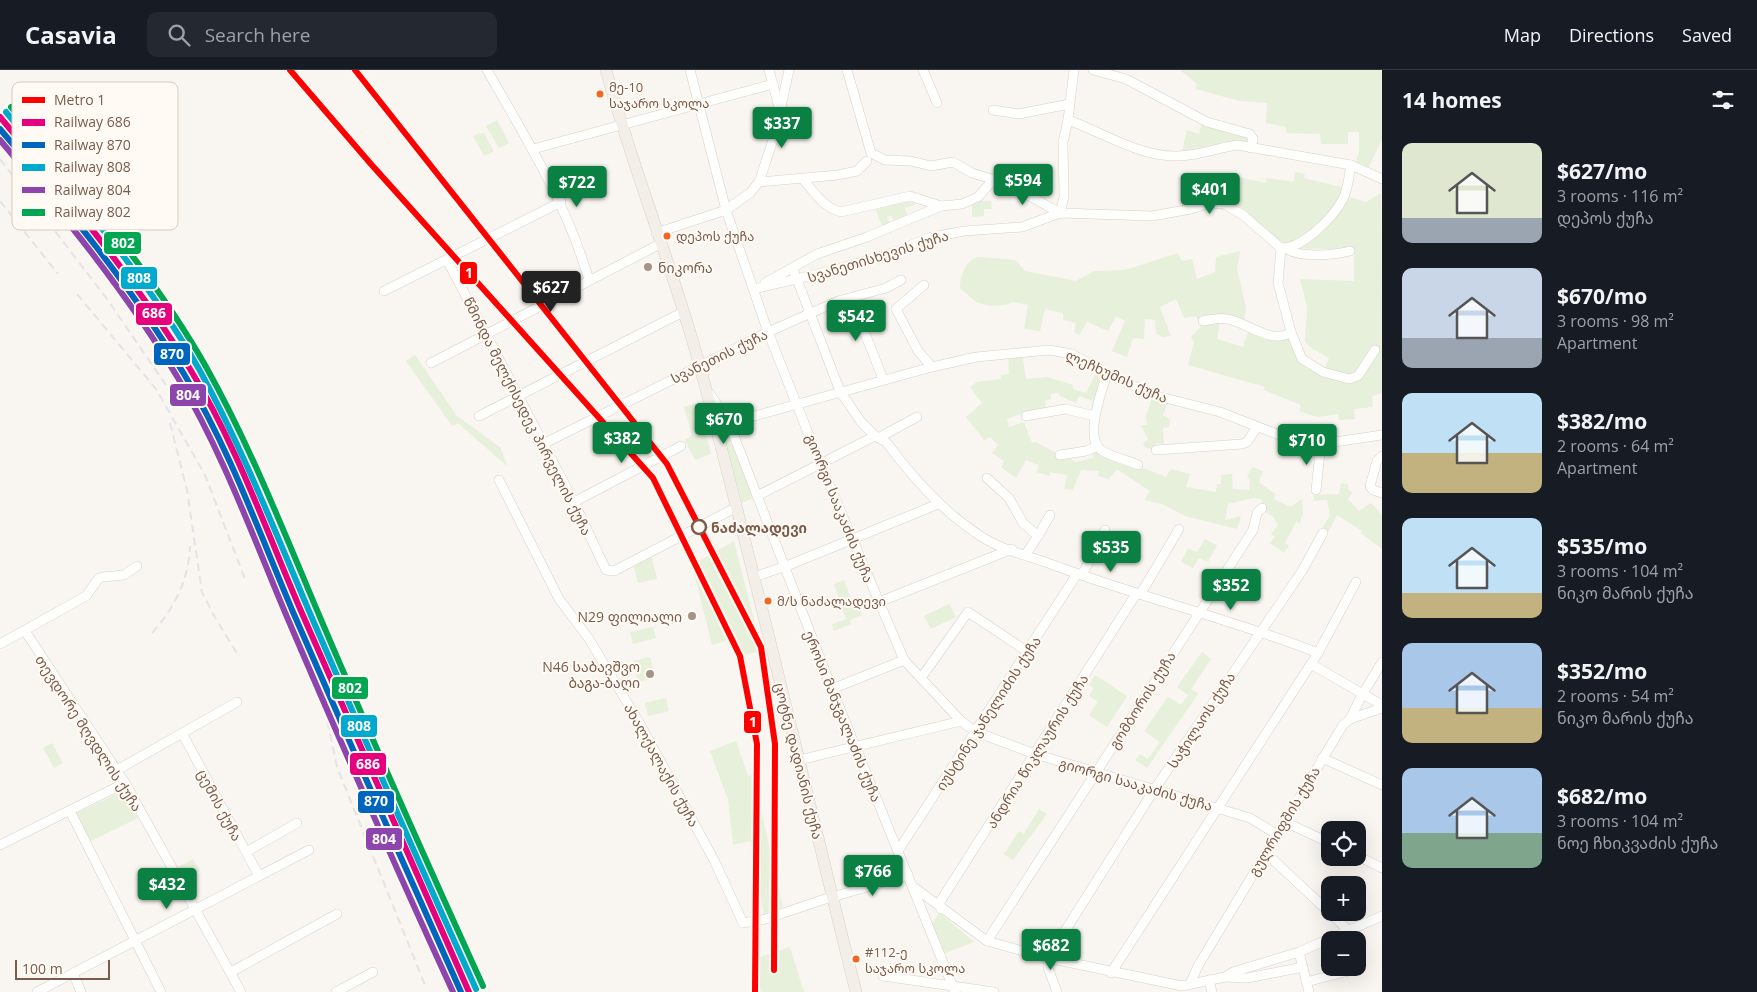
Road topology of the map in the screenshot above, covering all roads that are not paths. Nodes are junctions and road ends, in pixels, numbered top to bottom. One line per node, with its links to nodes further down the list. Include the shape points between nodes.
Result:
1 (487, 70): 19 (street)
2 (606, 70): 17 (main road, ცოტნე დადიანის ქუჩა)
3 (690, 70): 13 (street, გიორგი სააკაძის ქუჩა)
4 (769, 70): 10 (street)
5 (789, 70): 14 (street)
6 (847, 70): 24 (street, via 869,151 885,160 931,166 953,162)
7 (923, 70): 11 (street)
8 (1074, 70): 12 (street)
9 (1093, 70): 18 (street, via 1126,79 1207,122 1250,134)
10 (773, 84): 13 (street); 14 (street)
11 (937, 103)
12 (1069, 104): 15 (street, via 1019,114); 16 (street)
13 (700, 105): 17 (street); 28 (street, გიორგი სააკაძის ქუჩა)
14 (780, 110): 25 (street)
15 (993, 110)
16 (1068, 120): 18 (street, via 1160,154 1198,154 1237,145); 29 (street, via 1063,142 1064,197)
17 (621, 127): 19 (street); 30 (main road, ცოტნე დადიანის ქუჩა)
18 (1252, 148): 21 (street)
19 (533, 149): 26 (street)
20 (866, 161): 22 (street, via 856,171)
21 (1352, 165): 23 (street); 31 (street, via 1343,200 1329,218 1307,239)
22 (803, 178): 25 (street); 27 (street, via 821,201 832,210 841,212 910,196)
23 (1382, 179)
24 (993, 180): 27 (street, via 970,202); 29 (street, via 1008,184)
25 (759, 182): 28 (street, via 750,193)
26 (561, 202): 33 (street); 36 (street)
27 (940, 206): 34 (street, via 817,254)
28 (726, 210): 30 (street); 39 (street, გიორგი სააკაძის ქუჩა)
29 (1060, 213): 31 (street, via 1152,216 1209,203 1224,204); 35 (street, სვანეთისხევის ქუჩა, via 1022,227 964,231 928,238 895,252)
30 (658, 239): 36 (street); 42 (main road, ცოტნე დადიანის ქუჩა)
31 (1284, 248): 32 (street, via 1293,252 1333,255); 47 (street, via 1278,283)
32 (1350, 251)
33 (447, 260): 40 (street); 45 (street, წმინდა მელქისედეკ პირველის ქუჩა)
34 (793, 269): 35 (street); 39 (street)
35 (799, 279): 39 (street, სვანეთისხევის ქუჩა); 43 (street)
36 (589, 280): 45 (street)
37 (901, 280): 41 (street, სვანეთის ქუჩა)
38 (924, 285): 51 (street, via 896,309 918,351)
39 (754, 288): 46 (street, გიორგი სააკაძის ქუჩა)
40 (384, 291)
41 (851, 298): 43 (street, სვანეთის ქუჩა); 53 (street)
42 (683, 312): 50 (main road, ცოტნე დადიანის ქუჩა); 56 (street)
43 (810, 314): 46 (street, სვანეთის ქუჩა); 55 (street)
44 (1202, 321): 47 (street, via 1226,318 1270,335)
45 (486, 332): 49 (street); 56 (street, წმინდა მელქისედეკ პირველის ქუჩა)
46 (768, 332): 50 (street, სვანეთის ქუჩა); 57 (street, გიორგი სააკაძის ქუჩა)
47 (1291, 332): 48 (street, via 1302,359 1313,368 1350,380 1358,376)
48 (1375, 350)
49 (431, 362)
50 (699, 365): 54 (main road, ცოტნე დადიანის ქუჩა); 66 (street, სვანეთის ქუჩა)
51 (932, 367): 52 (street, ლეჩხუმის ქუჩა, via 976,357 1049,350 1072,354); 53 (street, ლეჩხუმის ქუჩა)
52 (1107, 374): 60 (street); 63 (street, ლეჩხუმის ქუჩა, via 1157,396 1220,412)
53 (883, 379): 55 (street, ლეჩხუმის ქუჩა)
54 (705, 387): 62 (street, ეროსი მანჯგალაძის ქუჩა); 82 (main road, ცოტნე დადიანის ქუჩა)
55 (840, 391): 57 (street, ლეჩხუმის ქუჩა); 65 (street, via 851,410)
56 (518, 395): 58 (street); 66 (street, წმინდა მელქისედეკ პირველის ქუჩა)
57 (798, 403): 62 (street, ლეჩხუმის ქუჩა); 73 (street, გიორგი სააკაძის ქუჩა)
58 (479, 416)
59 (1026, 416): 60 (street, via 1065,409)
60 (1095, 416): 69 (street, via 1094,432)
61 (916, 417): 65 (street)
62 (729, 423): 79 (street, ეროსი მანჯგალაძის ქუჩა)
63 (1257, 427): 67 (street, ლეჩხუმის ქუჩა, via 1292,440); 70 (street, via 1242,444)
64 (1382, 435): 67 (street, ლეჩხუმის ქუჩა)
65 (878, 436): 73 (street); 81 (street)
66 (543, 444): 80 (street, წმინდა მელქისედეკ პირველის ქუჩა)
67 (1321, 444): 77 (street)
68 (681, 446): 80 (street)
69 (1098, 446): 71 (street, via 1086,452); 74 (street, via 1100,450)
70 (1156, 450)
71 (1060, 456)
72 (1382, 456): 78 (street, via 1377,461 1370,486)
73 (820, 463): 79 (street); 89 (street, გიორგი სააკაძის ქუჩა)
74 (1138, 465)
75 (987, 478): 88 (street, via 1009,498 1023,523)
76 (499, 480): 142 (street, ახალქალაქის ქუჩა, via 559,599 588,639 640,724 714,860 742,923 766,919)
77 (1316, 490)
78 (1382, 493)
79 (757, 496): 93 (street, ეროსი მანჯგალაძის ქუჩა)
80 (574, 502): 82 (street, წმინდა მელქისედეკ პირველის ქუჩა, via 609,572)
81 (938, 504): 89 (street); 90 (street, via 984,538)
82 (736, 507): 95 (main road, ცოტნე დადიანის ქუჩა)
83 (1262, 508): 99 (street, გომბორის ქუჩა, via 1257,513 1253,530)
84 (1050, 515): 88 (street)
85 (1179, 529): 97 (street, ანდრია წიკლაურის ქუჩა)
86 (1105, 530): 94 (street, იუსტინე ჯანელიძის ქუჩა)
87 (1323, 533): 101 (street, საჭილაოს ქუჩა, via 1296,579)
88 (1038, 536): 91 (street)
89 (852, 539): 93 (street); 98 (street, გიორგი სააკაძის ქუჩა)
90 (1012, 549): 91 (street); 98 (street)
91 (1026, 554): 94 (street)
92 (137, 566): 100 (street, via 124,575 101,577 86,596)
93 (784, 567): 95 (street); 109 (street, ეროსი მანჯგალაძის ქუჩა)
94 (1080, 575): 97 (street); 103 (street, იუსტინე ჯანელიძის ქუჩა)
95 (754, 577): 120 (main road, ცოტნე დადიანის ქუჩა)
96 (1356, 582): 104 (street)
97 (1138, 594): 99 (street); 118 (street, ანდრია წიკლაურის ქუჩა)
98 (879, 602): 105 (street, გიორგი სააკაძის ქუჩა)
99 (1198, 613): 101 (street); 122 (street, გომბორის ქუჩა)
100 (25, 631): 102 (street); 121 (street, თევდორე მღვდლის ქუჩა)
101 (1258, 632): 104 (street); 125 (street, საჭილაოს ქუჩა)
102 (0, 644)
103 (1028, 652): 108 (street, via 968,612); 115 (street, იუსტინე ჯანელიძის ქუჩა)
104 (1318, 653): 107 (street)
105 (904, 660): 108 (street, გიორგი სააკაძის ქუჩა); 109 (street)
106 (1382, 662): 110 (street, გულრიფშის ქუჩა)
107 (1311, 664): 110 (street); 126 (street)
108 (921, 678): 114 (street, გიორგი სააკაძის ქუჩა)
109 (832, 690): 117 (street, ეროსი მანჯგალაძის ქუჩა)
110 (1362, 695): 112 (street); 113 (street, გულრიფშის ქუჩა)
111 (237, 702): 116 (street)
112 (1382, 706): 113 (street)
113 (1350, 719): 119 (street, გულრიფშის ქუჩა)
114 (961, 721): 115 (street, გიორგი სააკაძის ქუჩა); 117 (street)
115 (976, 732): 118 (street, გიორგი სააკაძის ქუჩა); 134 (street, იუსტინე ჯანელიძის ქუჩა)
116 (182, 733): 121 (street); 135 (street, ცემის ქუჩა)
117 (856, 746): 120 (street); 134 (street, ეროსი მანჯგალაძის ქუჩა)
118 (1035, 754): 122 (street, გიორგი სააკაძის ქუჩა); 146 (street, ანდრია წიკლაურის ქუჩა, via 940,902)
119 (1322, 758): 124 (street); 128 (street, გულრიფშის ქუჩა)
120 (799, 760): 142 (main road, ცოტნე დადიანის ქუჩა)
121 (117, 770): 123 (street, თევდორე მღვდლის ქუჩა)
122 (1096, 772): 125 (street, გიორგი სააკაძის ქუჩა); 152 (street, გომბორის ქუჩა)
123 (125, 783): 127 (street); 145 (street, თევდორე მღვდლის ქუჩა)
124 (1382, 785)
125 (1154, 790): 126 (street, გიორგი სააკაძის ქუჩა); 154 (street, საჭილაოს ქუჩა)
126 (1216, 807): 130 (street, გიორგი სააკაძის ქუჩა, via 1250,818); 159 (street)
127 (70, 811): 132 (street); 151 (street)
128 (1283, 821): 130 (street, გულრიფშის ქუჩა); 131 (street)
129 (298, 823): 135 (street)
130 (1276, 834): 136 (street, გულრიფშის ქუჩა)
131 (1321, 839)
132 (0, 845)
133 (309, 850): 140 (street)
134 (898, 851): 139 (street, ეროსი მანჯგალაძის ქუჩა)
135 (246, 852): 140 (street, ცემის ქუჩა)
136 (1266, 853): 150 (street); 165 (street, გულრიფშის ქუჩა)
137 (1366, 860): 138 (street)
138 (1382, 868)
139 (908, 875): 141 (street, ეროსი მანჯგალაძის ქუჩა); 142 (street)
140 (259, 876): 145 (street)
141 (914, 888): 143 (street); 144 (street, ეროსი მანჯგალაძის ქუჩა)
142 (832, 897): 172 (main road, ცოტნე დადიანის ქუჩა)
143 (931, 901): 144 (street); 146 (street)
144 (922, 906): 146 (street); 149 (street, ეროსი მანჯგალაძის ქუჩა)
145 (195, 909): 151 (street); 156 (street, თევდორე მღვდლის ქუჩა)
146 (941, 909): 149 (street); 152 (street)
147 (338, 914): 156 (street)
148 (1382, 916): 150 (street)
149 (928, 923): 166 (street, ეროსი მანჯგალაძის ქუჩა)
150 (1348, 930): 153 (street)
151 (136, 940): 158 (street); 169 (street)
152 (986, 941): 154 (street)
153 (1299, 952): 155 (street); 162 (street)
154 (1048, 958): 159 (street); 174 (street, via 1048,968)
155 (1302, 967): 162 (street, via 1248,978); 164 (street)
156 (231, 972): 170 (street, თევდორე მღვდლის ქუჩა)
157 (373, 972): 171 (street)
158 (73, 973): 167 (street); 168 (street)
159 (1111, 973): 165 (street)
160 (883, 976): 166 (street)
161 (1329, 976): 164 (street)
162 (1225, 977): 163 (street)
163 (1209, 980): 165 (street); 176 (street)
164 (1306, 982): 177 (street)
165 (1186, 985): 175 (street)
166 (954, 989): 173 (street)
167 (37, 992)
168 (82, 992)
169 (161, 992)
170 (242, 992)
171 (336, 992)
172 (856, 992)
173 (994, 992)
174 (1057, 992)
175 (1170, 992)
176 (1212, 992)
177 (1309, 992)

